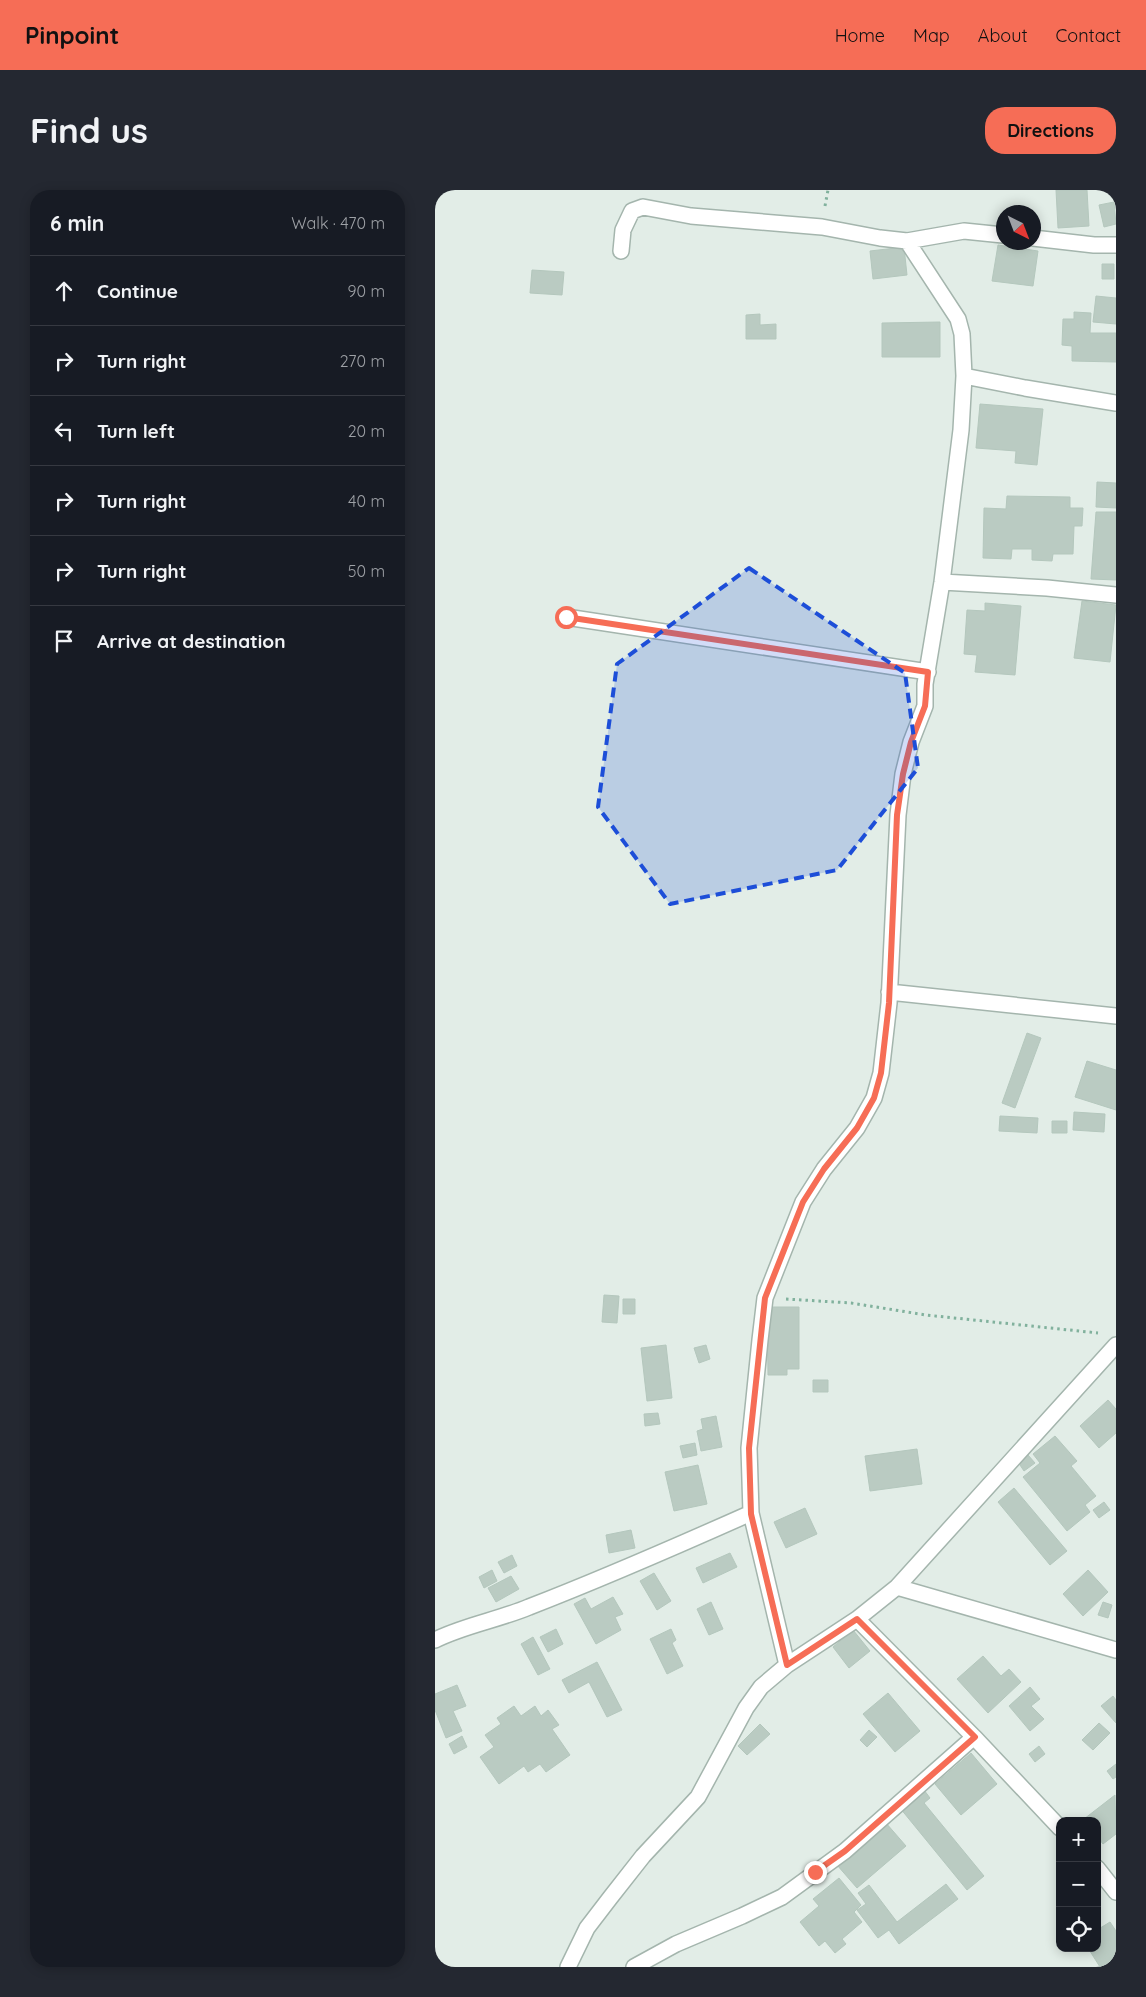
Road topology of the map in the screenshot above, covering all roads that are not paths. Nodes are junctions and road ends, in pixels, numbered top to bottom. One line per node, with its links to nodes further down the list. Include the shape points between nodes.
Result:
1 (996, 234): 3 (street, via 964,231)
2 (1041, 239): 4 (street)
3 (907, 241): 5 (street, via 821,226 691,216 643,207 632,211 623,230); 6 (street, via 958,319)
4 (1116, 245)
5 (621, 251)
6 (964, 376): 7 (street); 8 (street, via 961,430)
7 (1116, 402)
8 (942, 582): 9 (street); 11 (street)
9 (1116, 595)
10 (566, 617): 11 (street)
11 (928, 672): 12 (street, via 925,706 911,742 897,815)
12 (889, 992): 13 (street); 15 (street, via 881,1073 874,1098 857,1128 803,1202 765,1298 749,1448)
13 (1116, 1016)
14 (1111, 1340): 16 (street)
15 (751, 1514): 18 (street, via 579,1588 514,1613 454,1630); 20 (street)
16 (897, 1587): 17 (street); 19 (street)
17 (857, 1619): 20 (street); 21 (street)
18 (435, 1640)
19 (1116, 1650)
20 (787, 1665): 25 (street, via 761,1687 746,1708 698,1797 643,1856 587,1928)
21 (975, 1737): 22 (street); 26 (street, via 845,1851 782,1897 676,1944)
22 (1056, 1824)
23 (1101, 1873): 24 (street)
24 (1116, 1892)
25 (568, 1967)
26 (634, 1967)

